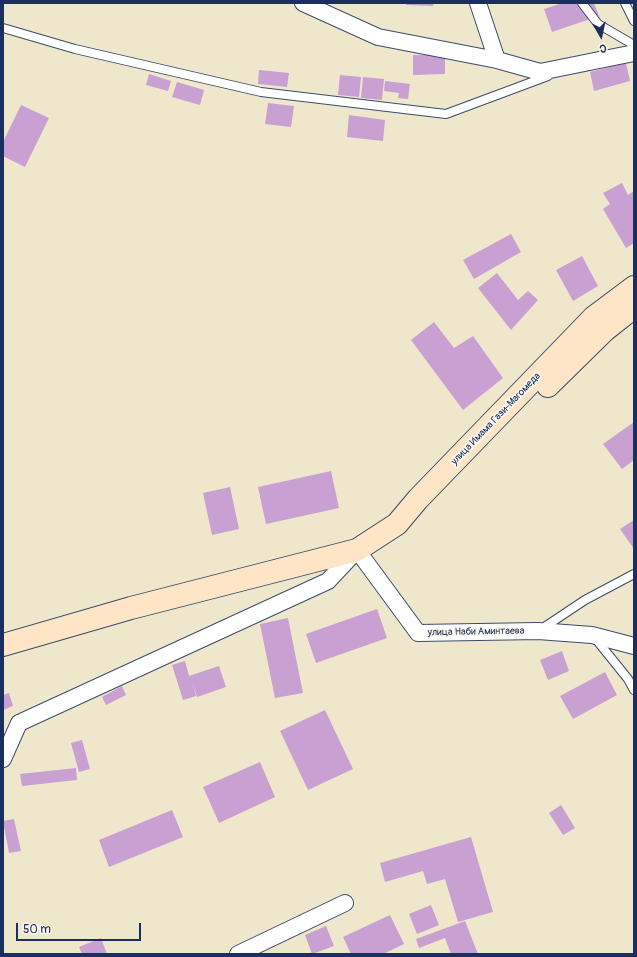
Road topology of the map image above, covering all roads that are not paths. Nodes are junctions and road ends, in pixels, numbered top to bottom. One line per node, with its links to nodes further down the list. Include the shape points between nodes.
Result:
1 (303, 3): 9 (street, via 378,37)
2 (478, 3): 9 (street)
3 (582, 3): 7 (lane, via 598,24)
4 (625, 3): 5 (lane)
5 (634, 20)
6 (3, 28): 10 (lane, via 74,49 261,92 446,114)
7 (634, 45)
8 (634, 53): 10 (street)
9 (497, 60): 10 (street, via 540,72)
10 (580, 64)
11 (634, 287): 13 (main road, улица Имама Гази-Магомеда, via 594,317 418,499)
12 (634, 307): 13 (main road, via 605,330 429,504)
13 (397, 524): 14 (main road, улица Имама Гази-Магомеда)
14 (357, 550): 16 (street, улица Наби Аминтаева, via 418,632); 18 (main road, улица Имама Гази-Магомеда, via 131,608); 21 (street, via 328,581)
15 (634, 574): 16 (lane, via 585,600)
16 (538, 631): 17 (street, улица Наби Аминтаева)
17 (592, 635): 19 (street, улица Наби Аминтаева); 20 (lane)
18 (3, 645)
19 (634, 646)
20 (634, 690)
21 (19, 723): 22 (street); 23 (street)
22 (3, 729)
23 (3, 759)
24 (345, 903): 25 (street)
25 (238, 954)

